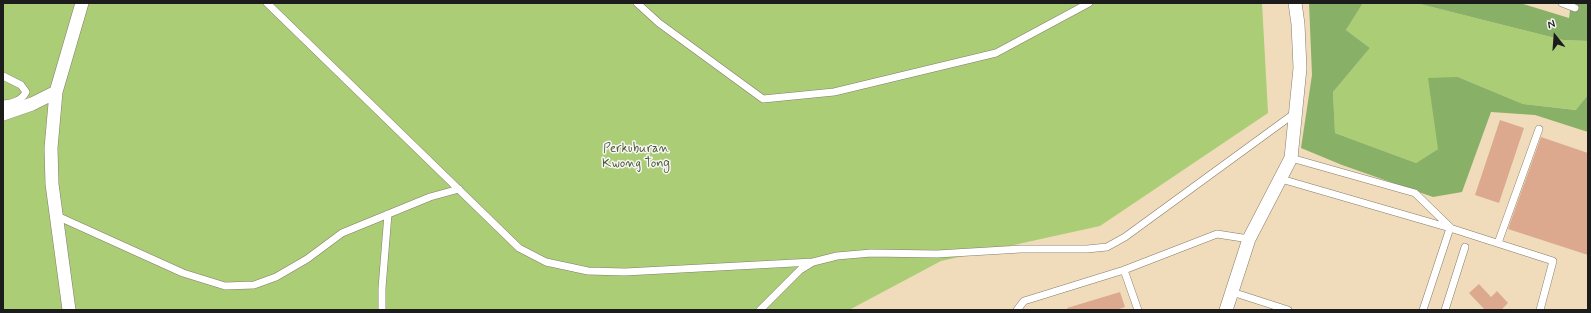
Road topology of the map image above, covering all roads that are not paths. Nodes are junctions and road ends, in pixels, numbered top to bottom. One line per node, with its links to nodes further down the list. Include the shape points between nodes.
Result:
1 (82, 3): 9 (street)
2 (268, 3): 16 (lane)
3 (637, 3): 4 (lane, via 659,23 763,99 834,92 996,53)
4 (1089, 3)
5 (1294, 3): 11 (street, via 1298,24 1300,68)
6 (1562, 3): 7 (lane)
7 (1575, 8)
8 (3, 76): 10 (lane, via 21,85 26,92 15,102)
9 (56, 92): 12 (street); 18 (street, via 51,148 52,184)
10 (3, 104)
11 (1296, 113): 14 (street); 23 (lane, via 1125,237 1107,247 937,254 871,253 837,256)
12 (3, 114)
13 (1539, 129): 21 (lane)
14 (1291, 158): 15 (street); 19 (lane, via 1415,193)
15 (1281, 179): 19 (lane); 20 (street)
16 (459, 188): 17 (lane); 23 (lane, via 520,248 546,262 588,271 625,272)
17 (388, 214): 18 (lane, via 342,233 307,259 276,277 254,285 226,286 183,273); 27 (lane)
18 (57, 216): 26 (street)
19 (1450, 228): 21 (lane); 33 (lane)
20 (1249, 239): 24 (lane, via 1217,234); 25 (street)
21 (1498, 243): 35 (lane, via 1553,261)
22 (1465, 247): 34 (lane)
23 (813, 262): 28 (lane, via 800,270)
24 (1124, 270): 29 (lane, via 1024,301); 30 (lane)
25 (1232, 292): 31 (street); 32 (lane)
26 (69, 310)
27 (382, 310)
28 (760, 310)
29 (1017, 310)
30 (1138, 310)
31 (1226, 310)
32 (1288, 310)
33 (1423, 310)
34 (1445, 310)
35 (1540, 310)

